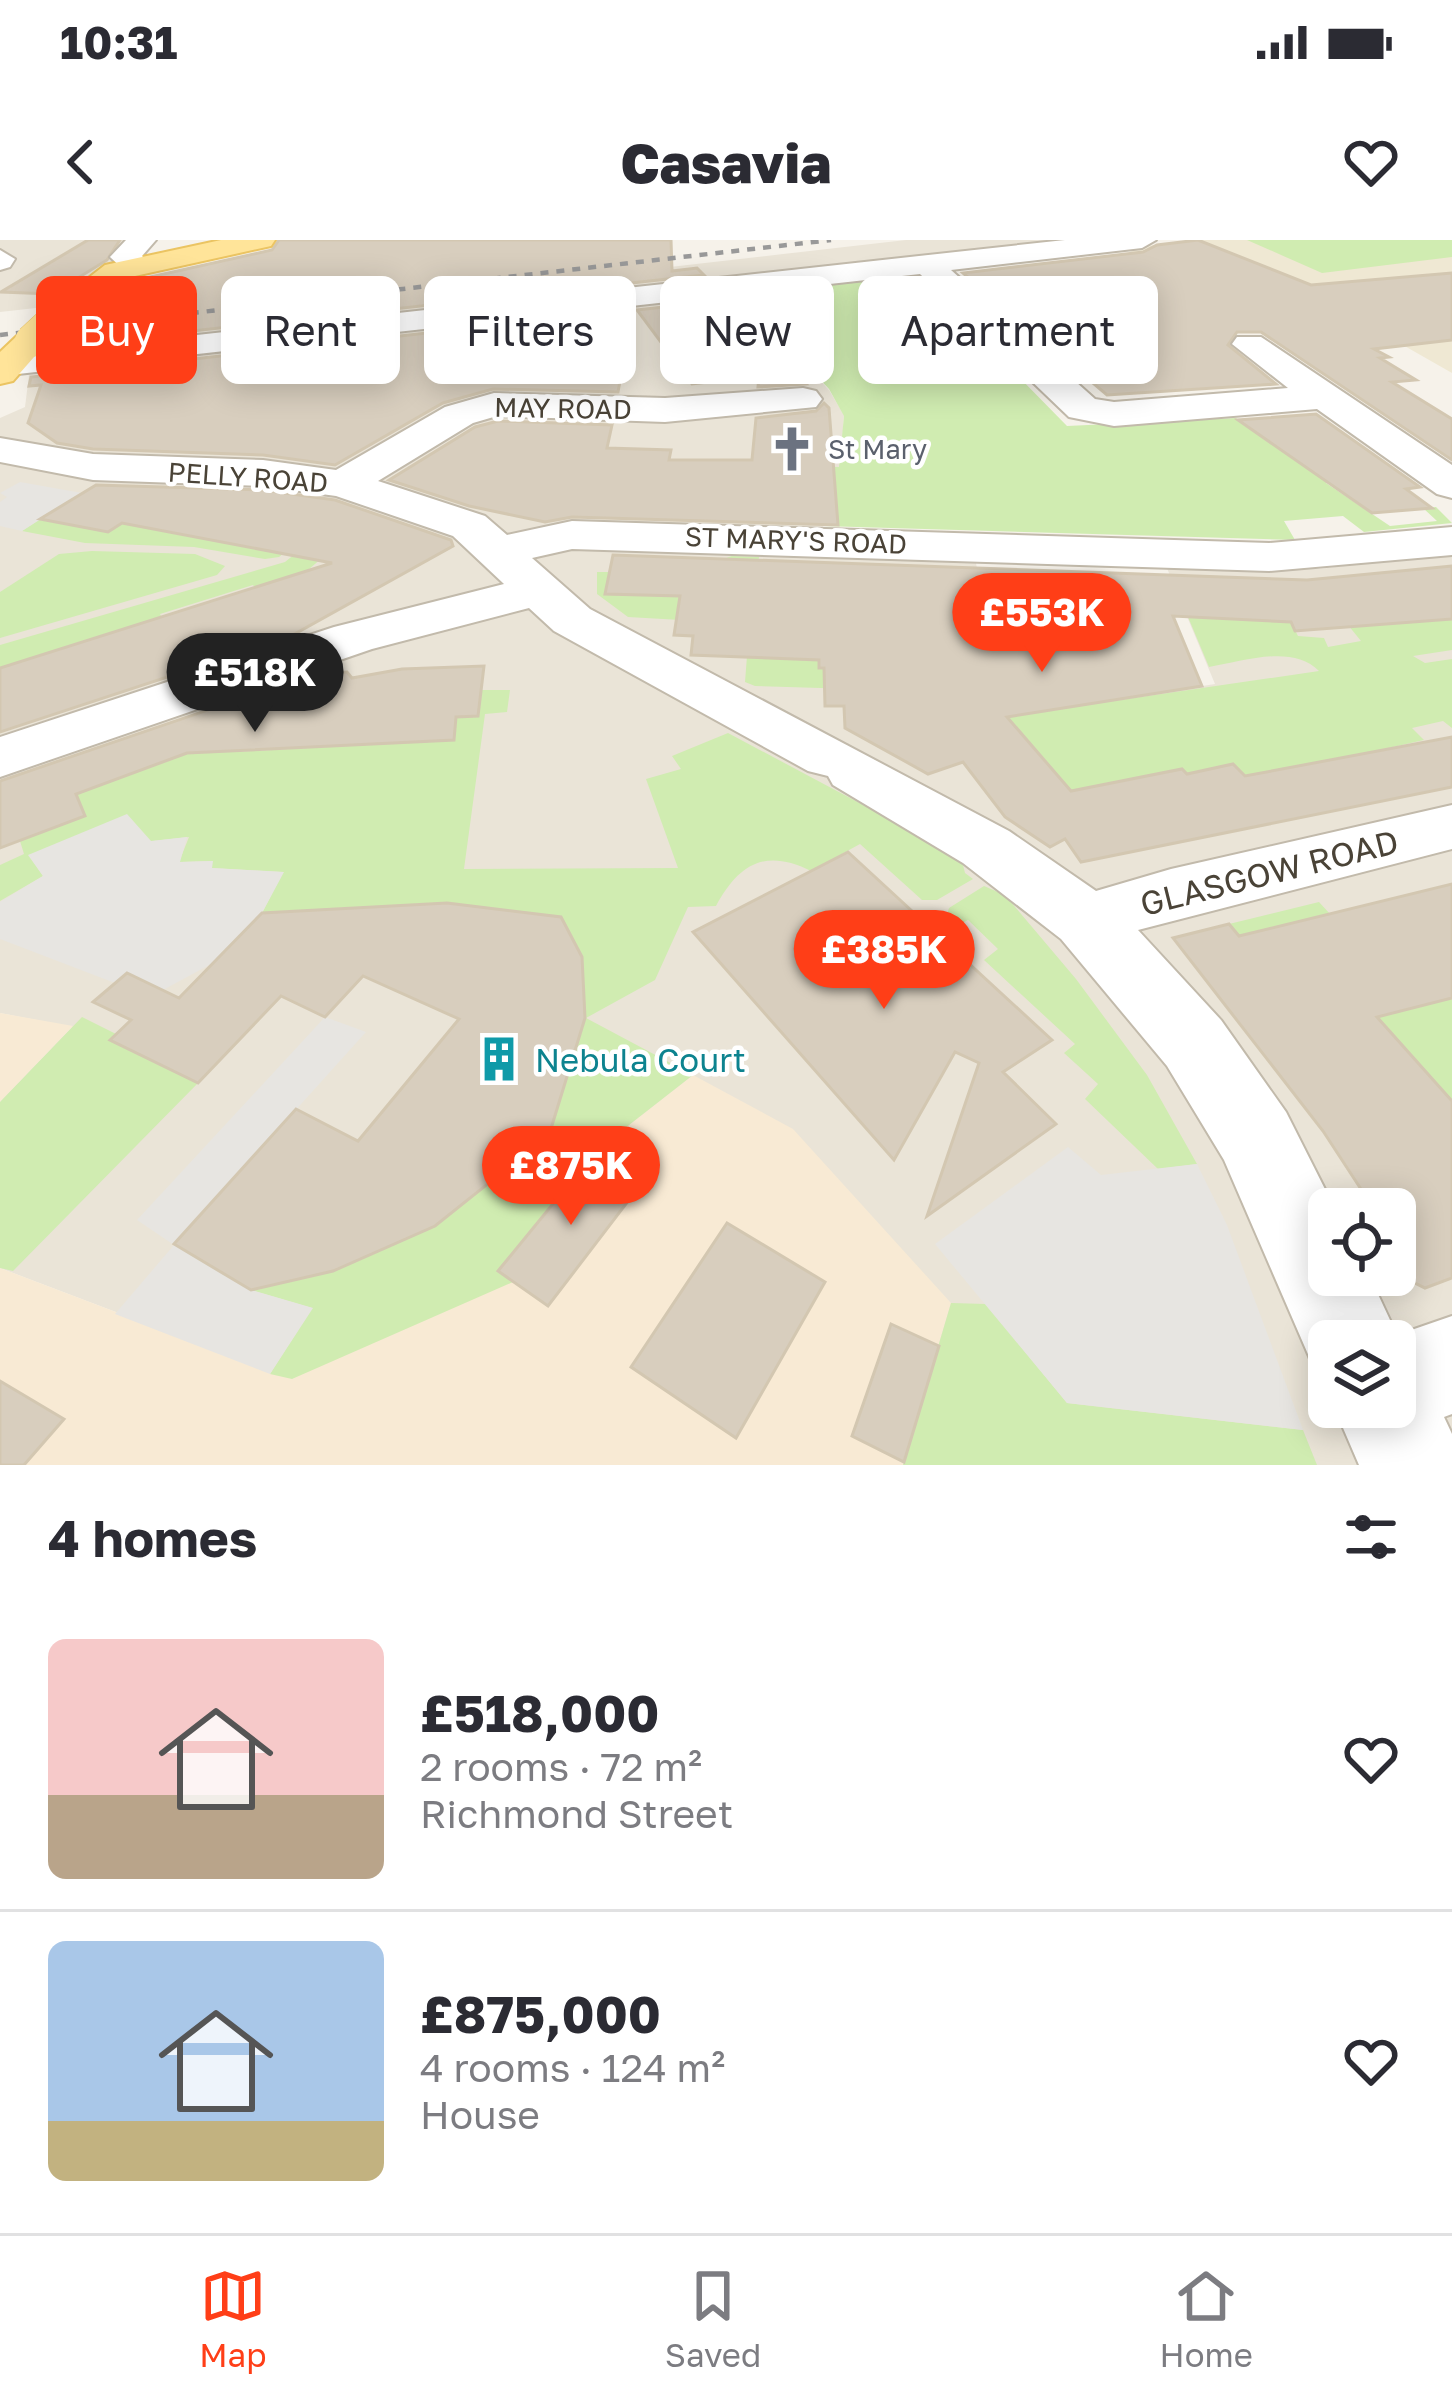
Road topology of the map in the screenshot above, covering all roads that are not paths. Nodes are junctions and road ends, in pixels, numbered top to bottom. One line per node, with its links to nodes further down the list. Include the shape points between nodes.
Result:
1 (262, 240): 2 (main road)
2 (140, 253): 6 (main road, bridge)
3 (1133, 254): 4 (street, via 1094,246)
4 (927, 264): 6 (street); 7 (street, via 1083,409 1114,414)
5 (1262, 354): 7 (street)
6 (12, 360)
7 (1320, 378): 12 (street)
8 (802, 399): 11 (street, MAY ROAD, via 665,410 494,404 459,415)
9 (0, 450): 10 (street, PELLY ROAD)
10 (45, 460): 11 (street, PELLY ROAD); 13 (street)
11 (343, 484): 15 (street, PELLY ROAD, via 469,526)
12 (1452, 485)
13 (0, 486)
14 (1452, 541): 15 (street, ST MARY'S ROAD, via 1269,556 572,535)
15 (519, 571): 16 (street, ST MARY'S ROAD, via 353,638); 18 (street, PELLY ROAD, via 572,620 842,764 986,848)
16 (0, 758)
17 (1452, 827): 18 (street, GLASGOW ROAD)
18 (1087, 920): 19 (street, PELLY ROAD, via 1194,1043 1256,1138)
19 (1341, 1320)
20 (1452, 1365): 21 (street)
21 (1416, 1378)
22 (1394, 1428): 23 (street)
23 (1413, 1465)

